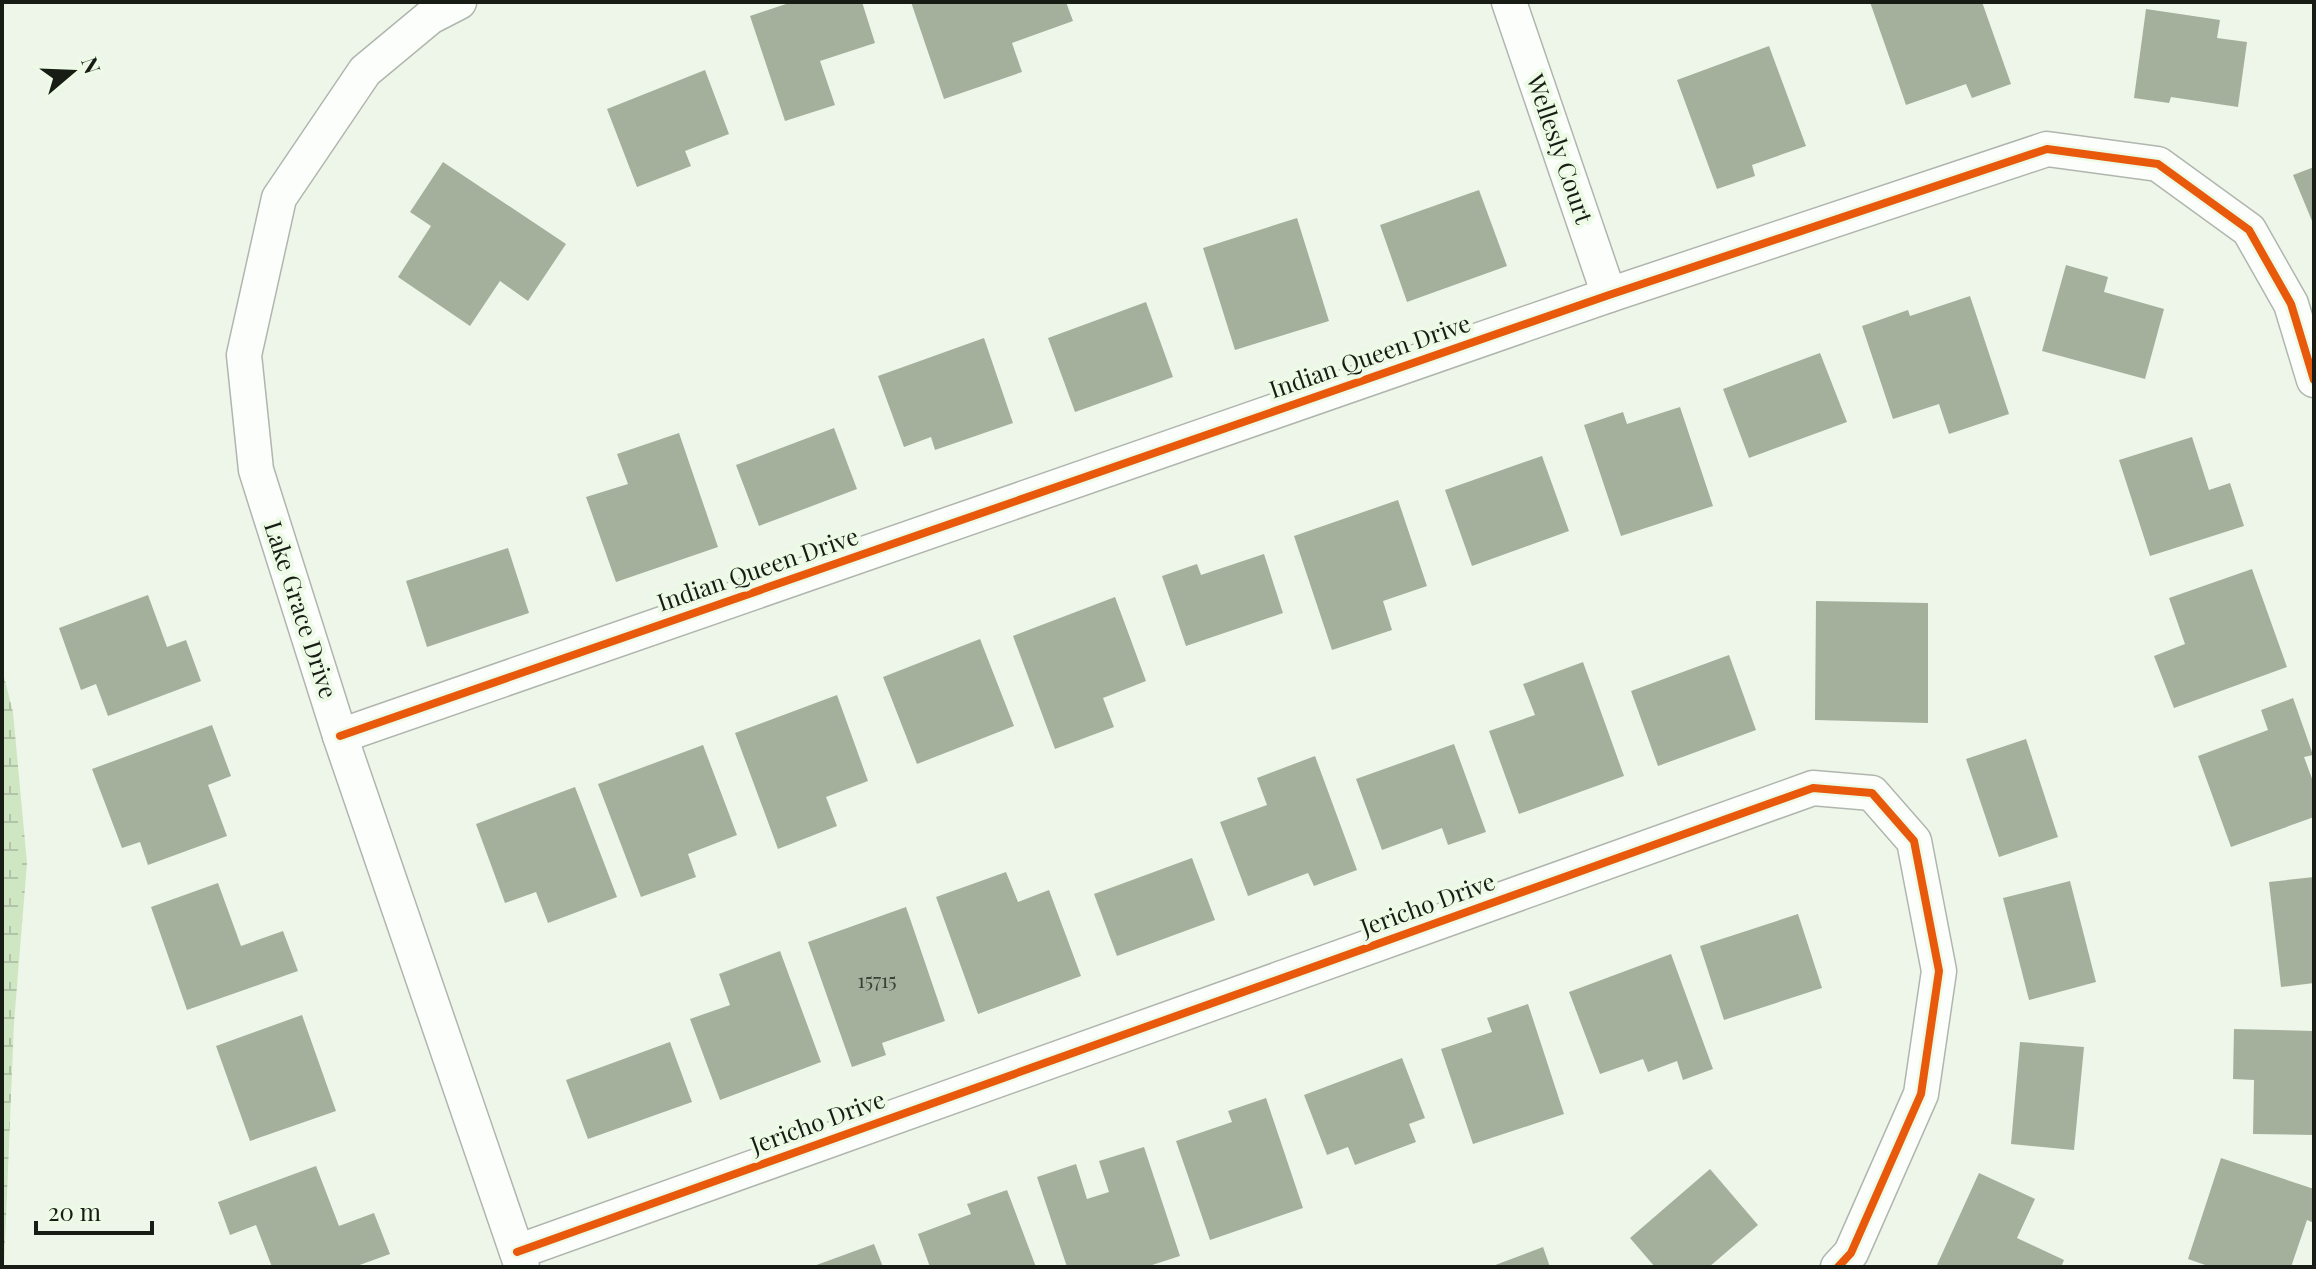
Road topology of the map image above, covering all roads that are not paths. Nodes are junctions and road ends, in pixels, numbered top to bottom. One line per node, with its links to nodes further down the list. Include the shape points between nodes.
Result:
1 (459, 2): 5 (street, Lake Grace Drive, via 430,17 365,71 279,198 244,355 256,470)
2 (1509, 2): 3 (street, Wellesly Court)
3 (1609, 295): 4 (street, Indian Queen Drive, via 2047,149 2158,164 2249,230 2291,304); 5 (street, Indian Queen Drive)
4 (2314, 380)
5 (340, 736): 6 (street, Lake Grace Drive)
6 (520, 1260): 7 (street, Jericho Drive, via 1813,788 1872,793 1914,841 1939,971 1921,1094 1851,1253)
7 (1838, 1267)

